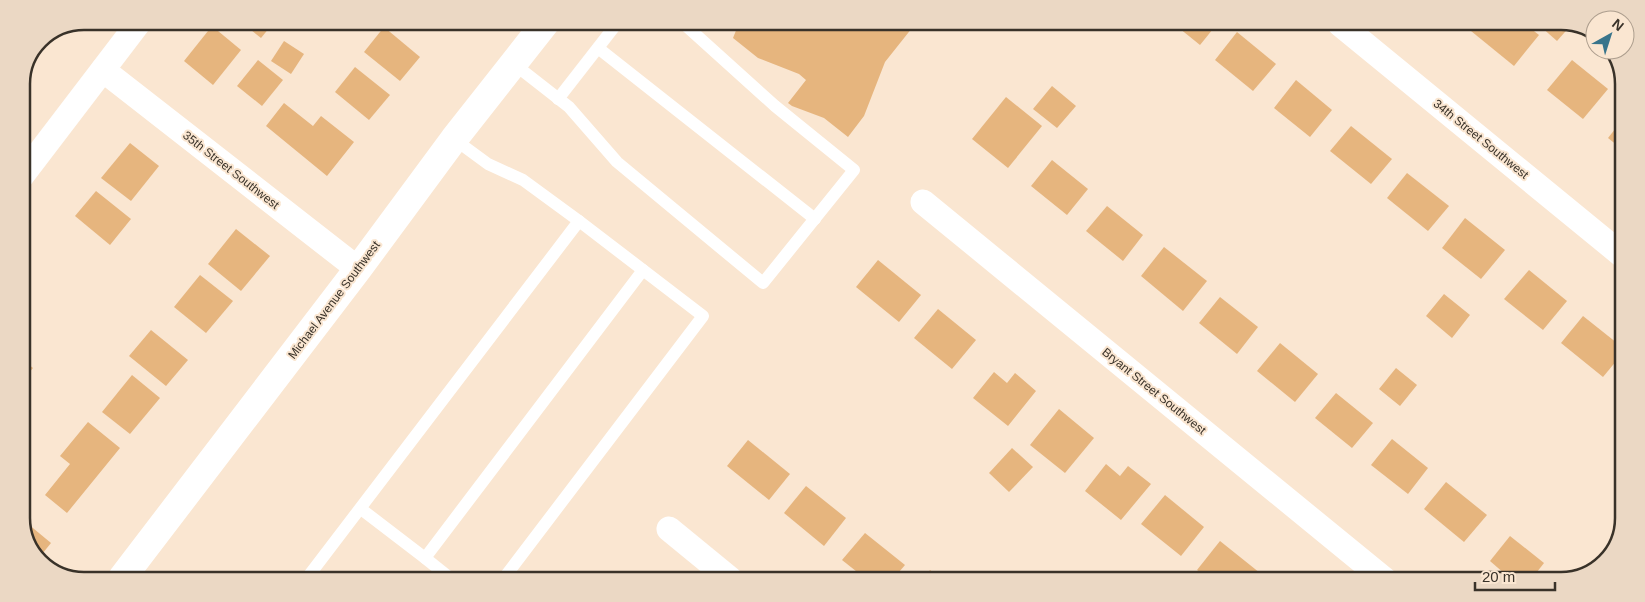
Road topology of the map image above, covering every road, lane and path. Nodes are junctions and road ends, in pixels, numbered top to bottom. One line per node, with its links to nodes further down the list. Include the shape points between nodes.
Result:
1 (133, 30): 8 (street)
2 (540, 30): 7 (street, Michael Avenue Southwest)
3 (612, 30): 6 (lane)
4 (692, 30): 13 (lane, via 775,106 854,170)
5 (1347, 30): 15 (street, 34th Street Southwest)
6 (598, 48): 9 (lane); 13 (lane)
7 (514, 64): 9 (lane); 10 (street, Michael Avenue Southwest)
8 (103, 70): 11 (street); 16 (street, 35th Street Southwest)
9 (558, 99): 13 (lane, via 569,107 617,162 764,283)
10 (454, 139): 14 (lane, via 488,164 523,180); 16 (street, Michael Avenue Southwest)
11 (30, 164)
12 (923, 202): 26 (street, Bryant Street Southwest)
13 (815, 219)
14 (579, 221): 17 (lane); 18 (lane)
15 (1615, 249)
16 (358, 269): 21 (street, Michael Avenue Southwest)
17 (643, 270): 20 (lane); 24 (lane, via 702,316)
18 (361, 509): 20 (lane); 22 (lane)
19 (669, 529): 25 (street)
20 (425, 558): 23 (lane)
21 (127, 572)
22 (313, 572)
23 (442, 572)
24 (509, 572)
25 (721, 572)
26 (1375, 572)

